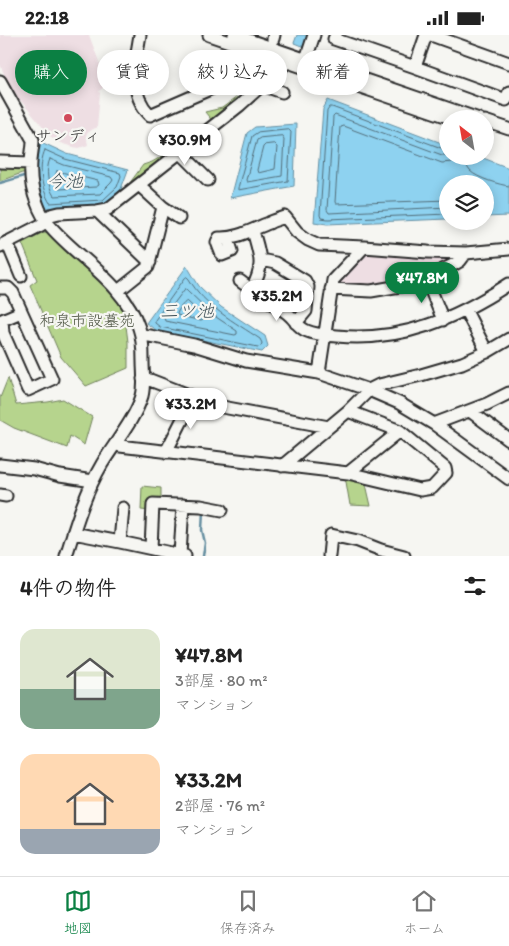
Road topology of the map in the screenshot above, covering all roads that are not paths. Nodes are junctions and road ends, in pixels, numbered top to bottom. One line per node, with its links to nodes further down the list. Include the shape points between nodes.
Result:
1 (140, 35): 17 (street, via 134,69 136,90 145,110 150,115)
2 (209, 35): 8 (street)
3 (234, 35): 10 (street)
4 (314, 35): 9 (street)
5 (336, 35): 13 (street, via 334,39)
6 (426, 35): 13 (street)
7 (431, 35): 12 (street)
8 (253, 50)
9 (309, 50)
10 (297, 56)
11 (287, 61): 20 (street)
12 (509, 63)
13 (415, 67): 16 (street, via 506,100)
14 (0, 81): 27 (street, via 33,140)
15 (369, 81): 19 (street)
16 (509, 93)
17 (196, 95)
18 (251, 95): 25 (street)
19 (452, 110)
20 (439, 114)
21 (494, 124): 22 (street)
22 (509, 129)
23 (494, 132): 24 (street)
24 (509, 137)
25 (180, 152): 28 (street); 29 (street)
26 (0, 162): 27 (street)
27 (31, 163): 33 (street, via 34,195)
28 (208, 180)
29 (139, 185): 30 (street); 31 (street, via 108,209)
30 (163, 207): 32 (street); 41 (street)
31 (97, 211): 33 (street, via 58,213); 41 (street)
32 (179, 218)
33 (46, 221): 36 (street); 49 (street)
34 (252, 231): 35 (street); 37 (street, via 285,217 297,232 319,245); 40 (street)
35 (228, 239)
36 (3, 244): 42 (street)
37 (364, 247): 39 (street); 48 (street, via 333,280)
38 (509, 249): 39 (street)
39 (466, 253): 43 (street, via 460,261)
40 (261, 260): 47 (street); 53 (street, via 308,278 306,311)
41 (150, 262): 49 (street)
42 (21, 276)
43 (426, 278): 48 (street, via 371,291); 52 (street)
44 (240, 281): 47 (street)
45 (509, 284): 50 (street)
46 (0, 288): 51 (street, via 8,288 13,293)
47 (252, 289): 53 (street, via 290,315)
48 (331, 289): 55 (street)
49 (118, 291): 54 (street, via 136,319)
50 (466, 311): 52 (street); 57 (street)
51 (21, 312): 51 (street, via 52,379 28,390 3,333 2,323 2,320)
52 (443, 320): 55 (street, via 377,336)
53 (296, 323): 55 (street, via 308,332)
54 (141, 335): 58 (street, via 194,345 246,361); 59 (street)
55 (324, 335): 58 (street)
56 (509, 339): 57 (street)
57 (487, 352): 60 (street, via 462,363)
58 (319, 373): 60 (street)
59 (143, 379): 62 (street); 69 (street, via 139,402)
60 (369, 390): 63 (street); 65 (street)
61 (509, 393): 64 (street)
62 (194, 397): 66 (street, via 217,406); 70 (street)
63 (348, 411): 66 (street); 67 (street)
64 (470, 411): 65 (street); 68 (street)
65 (434, 424): 74 (street)
66 (329, 427): 72 (street)
67 (400, 431): 73 (street); 73 (street, via 445,468 446,473 432,488 420,490)
68 (509, 440)
69 (115, 444): 70 (street); 75 (street)
70 (166, 452): 72 (street)
71 (0, 465): 75 (street)
72 (282, 466): 73 (street)
73 (348, 473)
74 (509, 479)
75 (92, 481): 79 (street)
76 (183, 505): 78 (street); 81 (street, via 154,504); 82 (street)
77 (124, 508): 80 (street)
78 (222, 510)
79 (73, 533): 80 (street); 83 (street)
80 (120, 542): 81 (street)
81 (152, 548): 82 (street)
82 (183, 555)
83 (66, 556)
84 (330, 556): 85 (street, via 331,535)
85 (404, 556)

